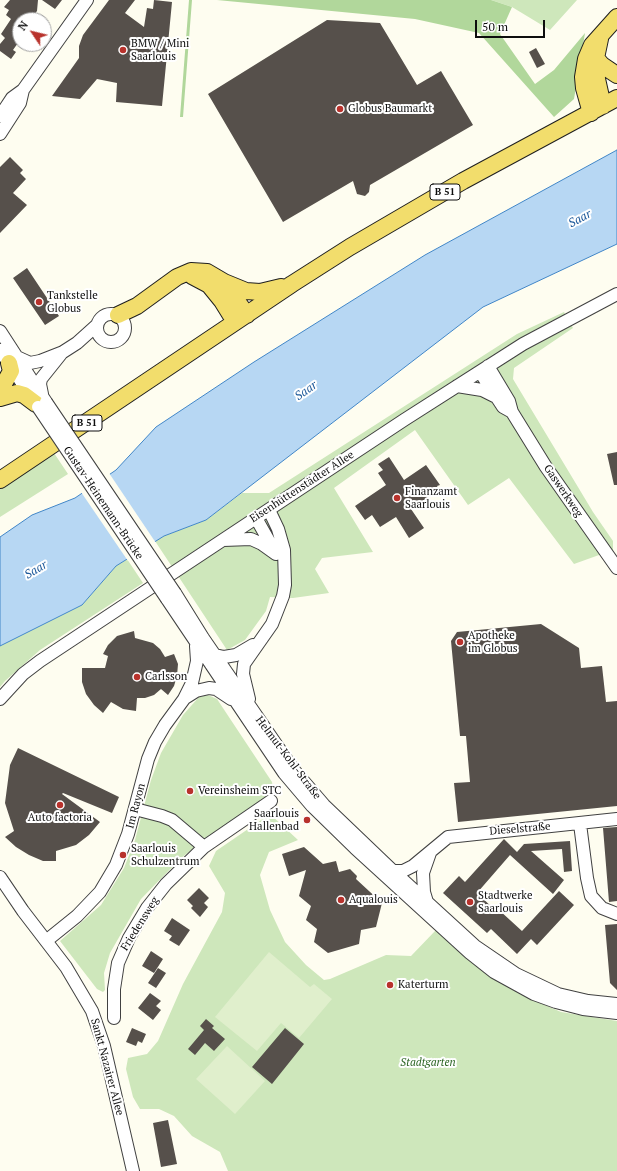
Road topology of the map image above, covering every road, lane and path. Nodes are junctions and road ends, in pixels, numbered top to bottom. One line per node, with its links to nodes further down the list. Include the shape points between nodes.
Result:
1 (87, 0): 6 (street)
2 (617, 16): 3 (main road)
3 (601, 34): 4 (main road); 8 (main road, via 592,45 586,59 583,77 584,88)
4 (596, 58): 5 (main road); 8 (main road)
5 (617, 75)
6 (23, 90): 9 (street, via 12,98); 10 (street, via 20,103)
7 (617, 98): 8 (main road, B 51)
8 (597, 109): 13 (main road, B 51, via 464,181)
9 (0, 116)
10 (0, 134)
11 (177, 277): 12 (main road, via 199,270 212,274); 15 (main road, via 193,276 209,285); 16 (main road, via 137,306)
12 (224, 282): 13 (main road, via 246,291 260,292); 15 (main road)
13 (292, 284): 15 (main road, B 51)
14 (617, 294): 24 (street, Eisenhüttenstädter Allee, via 555,326)
15 (241, 318): 31 (main road, B 51)
16 (122, 321): 17 (street, via 107,314 100,318); 19 (street, via 123,335 117,341 108,342)
17 (97, 325): 19 (street); 20 (street)
18 (0, 331): 23 (street)
19 (100, 338): 20 (street)
20 (77, 343): 22 (street)
21 (0, 350): 23 (street)
22 (63, 352): 23 (street, via 30,363); 29 (street, via 41,380)
23 (13, 360): 26 (main road, via 8,379); 29 (street, Gustav-Heinemann-Brücke)
24 (484, 369): 25 (street, Eisenhüttenstädter Allee); 27 (street, Gaswerkweg); 30 (street, Gaswerkweg, via 508,401)
25 (457, 386): 27 (street, Gaswerkweg, via 482,390); 32 (street, Eisenhüttenstädter Allee)
26 (0, 391)
27 (496, 397): 30 (street, Gaswerkweg, via 503,407)
28 (0, 398): 29 (main road, via 17,393)
29 (41, 403): 38 (street, Gustav-Heinemann-Brücke, bridge)
30 (512, 412): 37 (street, Gaswerkweg, via 546,467)
31 (0, 480)
32 (269, 510): 33 (street, Eisenhüttenstädter Allee); 36 (street, via 284,550)
33 (256, 518): 34 (street, Eisenhüttenstädter Allee); 35 (street)
34 (222, 540): 35 (street, via 251,539); 42 (street, Eisenhüttenstädter Allee, via 40,661 23,674)
35 (276, 554): 36 (street)
36 (284, 566): 39 (street, via 283,596 272,624)
37 (617, 568)
38 (171, 596): 40 (street, Helmut-Kohl-Straße); 41 (street, Helmut-Kohl-Straße)
39 (261, 638): 41 (street, via 248,650 236,655); 45 (street, via 246,660 243,674)
40 (195, 642): 43 (street, Im Rayon, via 195,672); 44 (street, Helmut-Kohl-Straße)
41 (215, 655): 45 (street, Helmut-Kohl-Straße)
42 (0, 699)
43 (184, 699): 44 (street, Im Rayon, via 196,691 209,688 216,689); 47 (street, Im Rayon, via 155,742)
44 (235, 701): 59 (street, Helmut-Kohl-Straße, via 298,790 332,826 470,953 512,983 556,1002 583,1009)
45 (256, 717): 52 (street, Helmut-Kohl-Straße, via 316,797)
46 (272, 801): 50 (street, Friedensweg)
47 (135, 809): 50 (street, via 172,820); 55 (street, Im Rayon, via 116,865 100,892)
48 (617, 819): 49 (street, Dieselstraße)
49 (580, 824): 51 (street, Dieselstraße, via 456,835 441,841); 56 (street, via 591,896 602,908)
50 (204, 847): 60 (street, Friedensweg, via 166,884 147,908 129,938 115,974)
51 (430, 853): 52 (street, Dieselstraße, via 403,871); 54 (street, Dieselstraße, via 423,873)
52 (393, 871): 54 (street, Helmut-Kohl-Straße)
53 (0, 877): 57 (street)
54 (427, 902): 58 (street, Helmut-Kohl-Straße, via 475,946 516,974 558,994)
55 (82, 908): 57 (street, Im Rayon); 57 (street, Im Rayon, via 73,911)
56 (617, 914)
57 (47, 942): 61 (street, Sankt Nazairer Allee, via 79,987 92,1011 104,1046)
58 (617, 1004)
59 (617, 1013)
60 (114, 1018)
61 (132, 1171)

